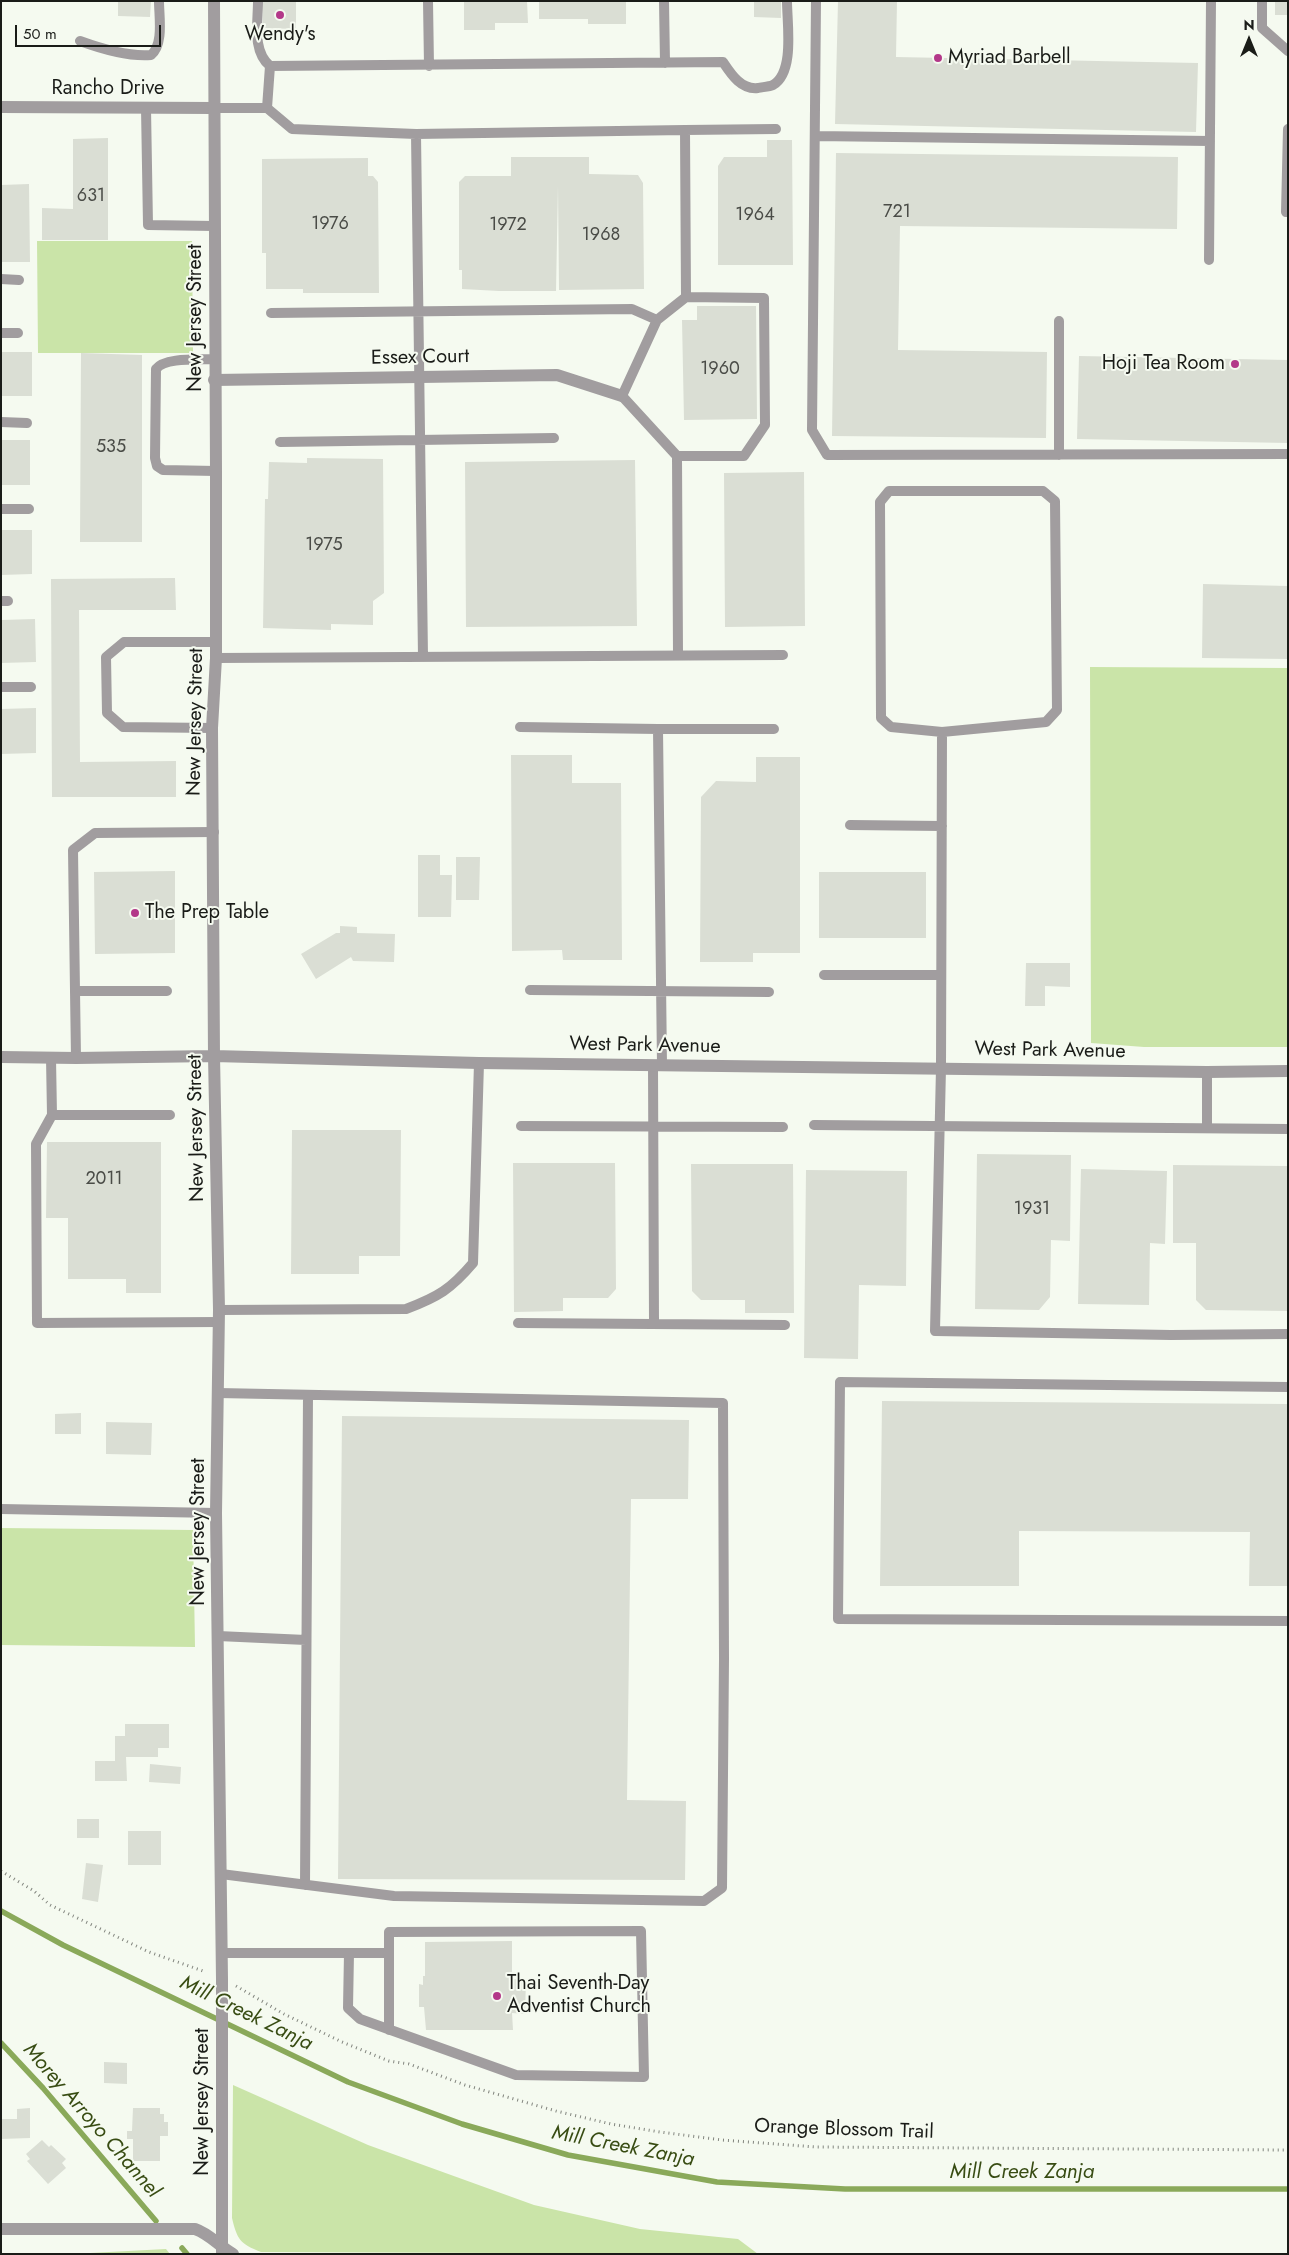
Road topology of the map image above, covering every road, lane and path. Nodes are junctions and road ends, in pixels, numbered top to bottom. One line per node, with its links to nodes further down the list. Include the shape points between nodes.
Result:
1 (159, 1): 10 (lane, via 158,44 152,55 132,56)
2 (214, 1): 17 (street, New Jersey Street)
3 (258, 1): 13 (lane, via 258,51)
4 (428, 1): 14 (lane)
5 (664, 1): 12 (lane)
6 (787, 1): 12 (lane, via 788,63 784,75 772,86 753,88 736,81 723,62)
7 (816, 1): 23 (lane)
8 (1211, 1): 24 (lane)
9 (1262, 1): 11 (lane, via 1262,28)
10 (80, 41)
11 (1288, 51)
12 (665, 63): 14 (lane)
13 (270, 66): 14 (lane); 18 (lane)
14 (429, 66)
15 (1, 107): 16 (street, Rancho Drive)
16 (146, 108): 17 (street, Rancho Drive); 26 (lane, via 148,225)
17 (214, 108): 18 (lane); 26 (street, New Jersey Street)
18 (267, 108): 22 (lane, via 292,129)
19 (776, 129): 21 (lane)
20 (1288, 129): 25 (lane)
21 (685, 130): 22 (lane); 30 (lane)
22 (416, 134): 31 (lane)
23 (815, 136): 24 (lane); 47 (lane, via 812,430 827,455)
24 (1210, 141): 27 (lane)
25 (1288, 212)
26 (214, 226): 37 (street, New Jersey Street)
27 (1209, 260)
28 (1, 279): 29 (lane)
29 (19, 280)
30 (686, 297): 33 (lane); 48 (lane, via 764,298 765,425 744,456)
31 (418, 312): 32 (lane); 33 (lane, via 632,309); 38 (lane)
32 (271, 313)
33 (657, 320): 40 (lane)
34 (1058, 321): 47 (lane)
35 (1, 333): 36 (lane)
36 (18, 333)
37 (214, 360): 39 (street, New Jersey Street); 49 (lane, via 168,361 156,368 155,458 157,466 163,470)
38 (420, 377): 39 (street, Essex Court); 40 (street, Essex Court, via 557,375); 44 (lane)
39 (214, 380): 49 (street, New Jersey Street)
40 (622, 396): 48 (lane)
41 (1, 422): 42 (lane)
42 (27, 423)
43 (554, 438): 44 (lane)
44 (420, 441): 45 (lane); 55 (lane)
45 (280, 442)
46 (1288, 454): 47 (lane)
47 (1058, 455)
48 (677, 456): 53 (lane)
49 (216, 471): 52 (street, New Jersey Street)
50 (1, 509): 51 (lane)
51 (29, 509)
52 (216, 642): 56 (street, New Jersey Street); 60 (lane, via 124,642 106,657 107,713 123,727)
53 (678, 655): 54 (lane); 55 (lane)
54 (783, 655)
55 (423, 657): 56 (lane)
56 (216, 658): 60 (street, New Jersey Street)
57 (1, 687): 58 (lane)
58 (31, 687)
59 (520, 727): 61 (lane)
60 (212, 728): 66 (street, New Jersey Street)
61 (658, 729): 62 (lane); 70 (lane)
62 (774, 729)
63 (942, 732): 63 (lane, via 891,727 881,718 880,502 889,490 1043,491 1054,501 1058,710 1046,722); 65 (lane)
64 (850, 825): 65 (lane)
65 (942, 826): 68 (lane)
66 (214, 832): 71 (lane, via 95,833 73,850); 74 (street, New Jersey Street)
67 (824, 975): 68 (lane)
68 (940, 975): 80 (lane)
69 (530, 990): 70 (lane)
70 (661, 990): 73 (lane); 79 (lane)
71 (75, 991): 72 (lane); 77 (lane)
72 (167, 991)
73 (769, 992)
74 (214, 1056): 77 (street, West Park Avenue); 78 (street, West Park Avenue); 92 (street, New Jersey Street)
75 (1, 1057): 76 (street, West Park Avenue)
76 (52, 1058): 77 (street, West Park Avenue); 83 (lane)
77 (76, 1058)
78 (479, 1063): 79 (street, West Park Avenue); 92 (lane, via 473,1262 456,1284 429,1300 406,1308)
79 (658, 1065): 80 (street, West Park Avenue); 87 (lane)
80 (941, 1068): 82 (street, West Park Avenue); 88 (lane)
81 (1288, 1071): 82 (street, West Park Avenue)
82 (1207, 1072): 90 (lane)
83 (52, 1115): 84 (lane); 92 (lane, via 36,1144 37,1323)
84 (170, 1115)
85 (814, 1125): 88 (lane)
86 (521, 1126): 87 (lane)
87 (653, 1126): 89 (lane); 94 (lane)
88 (940, 1126): 90 (lane); 96 (lane, via 935,1331)
89 (783, 1127)
90 (1207, 1128): 91 (lane)
91 (1288, 1129)
92 (219, 1316): 98 (street, New Jersey Street)
93 (518, 1323): 94 (lane)
94 (654, 1324): 95 (lane)
95 (784, 1325)
96 (1288, 1334)
97 (1288, 1387): 102 (lane, via 840,1382 838,1610 838,1619)
98 (218, 1393): 99 (lane); 101 (street, New Jersey Street)
99 (308, 1395): 104 (lane); 107 (lane, via 723,1403 724,1659 722,1888 704,1901 394,1896)
100 (1, 1509): 101 (lane)
101 (216, 1513): 103 (street, New Jersey Street)
102 (1288, 1621)
103 (218, 1636): 104 (lane); 106 (street, New Jersey Street)
104 (306, 1640): 107 (lane)
105 (1, 1871): 108 (path)
106 (221, 1874): 107 (lane); 109 (street, New Jersey Street)
107 (305, 1885)
108 (34, 1890)
109 (222, 1953): 110 (lane); 116 (street, New Jersey Street)
110 (349, 1953): 111 (lane); 112 (lane, via 348,2008 360,2019)
111 (389, 1953): 112 (lane); 112 (lane, via 389,1932 641,1931 644,2077 516,2075)
112 (389, 2030)
113 (409, 2064): 114 (path, Orange Blossom Trail, via 464,2085 556,2111 611,2124 722,2140 816,2147)
114 (1288, 2150)
115 (1, 2229): 116 (street, via 195,2229 205,2233)
116 (222, 2251): 117 (street)
117 (234, 2254)

